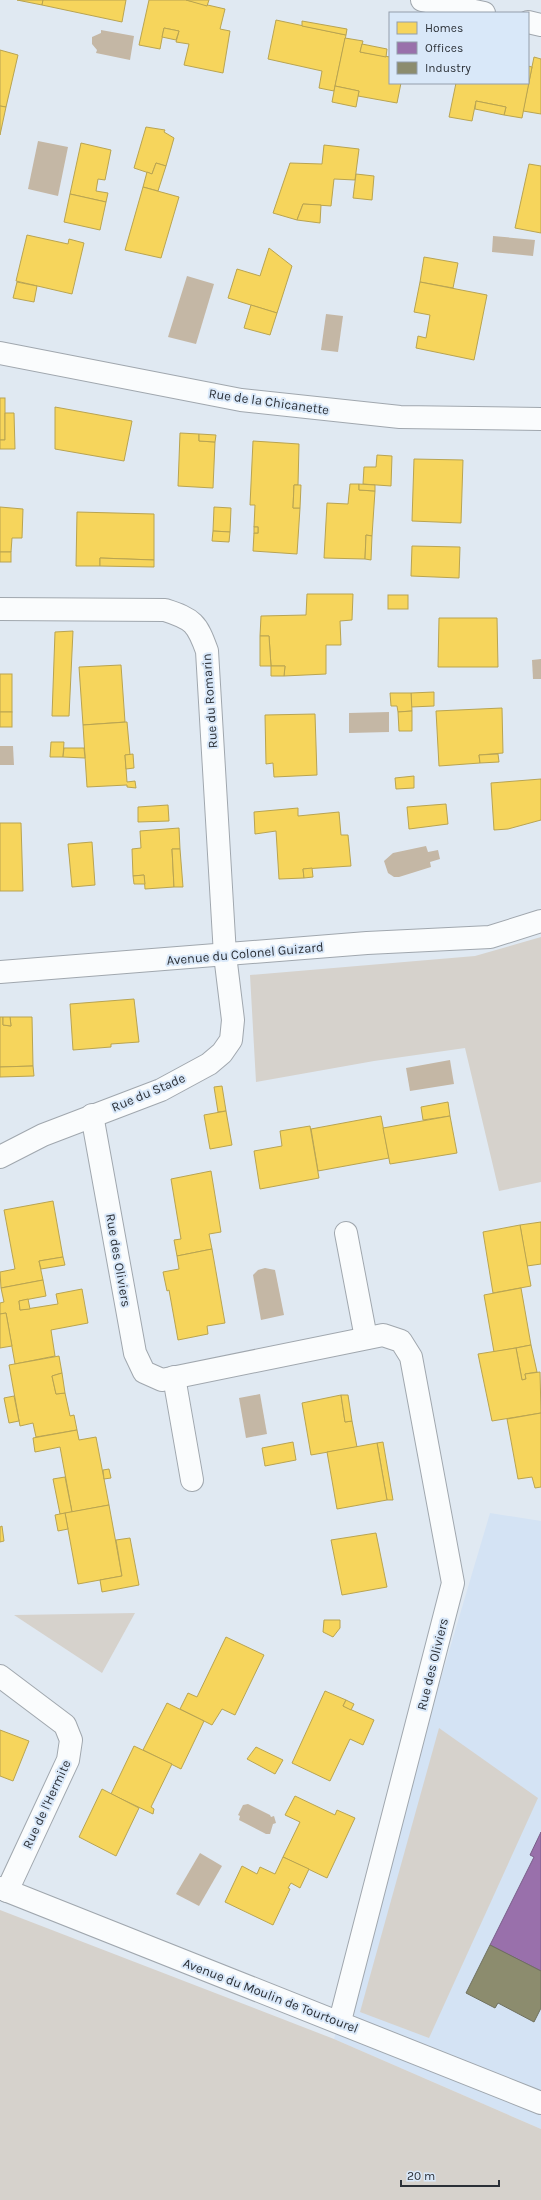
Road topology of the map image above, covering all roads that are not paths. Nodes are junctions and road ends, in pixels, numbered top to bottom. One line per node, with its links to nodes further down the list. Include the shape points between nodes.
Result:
1 (422, 0): 2 (street)
2 (479, 12)
3 (529, 22): 4 (street)
4 (541, 25)
5 (0, 353): 6 (street, Rue de la Chicanette, via 241,400 400,417)
6 (541, 419)
7 (0, 609): 9 (street, Rue du Romarin, via 165,610 186,617 200,630 207,651)
8 (541, 921): 9 (street, Avenue du Colonel Guizard, via 490,937 367,943)
9 (225, 955): 10 (street, Avenue du Colonel Guizard); 11 (street, Rue du Stade, via 233,1020 232,1040 222,1053 209,1064 161,1090)
10 (0, 972)
11 (92, 1115): 12 (street, Rue du Stade); 15 (street, Rue des Oliviers, via 135,1353 144,1372 162,1380)
12 (0, 1157)
13 (346, 1233): 14 (street)
14 (366, 1338): 15 (street, Rue des Oliviers); 19 (street, Rue des Oliviers, via 383,1335 401,1341 411,1357 453,1583)
15 (174, 1377): 16 (street)
16 (192, 1480)
17 (0, 1676): 18 (street, Rue de l'Hermite, via 65,1725 71,1740 68,1760)
18 (4, 1890): 19 (street, Avenue du Moulin de Tourtourel)
19 (340, 2022): 20 (street, Avenue du Moulin de Tourtourel)
20 (541, 2103)

